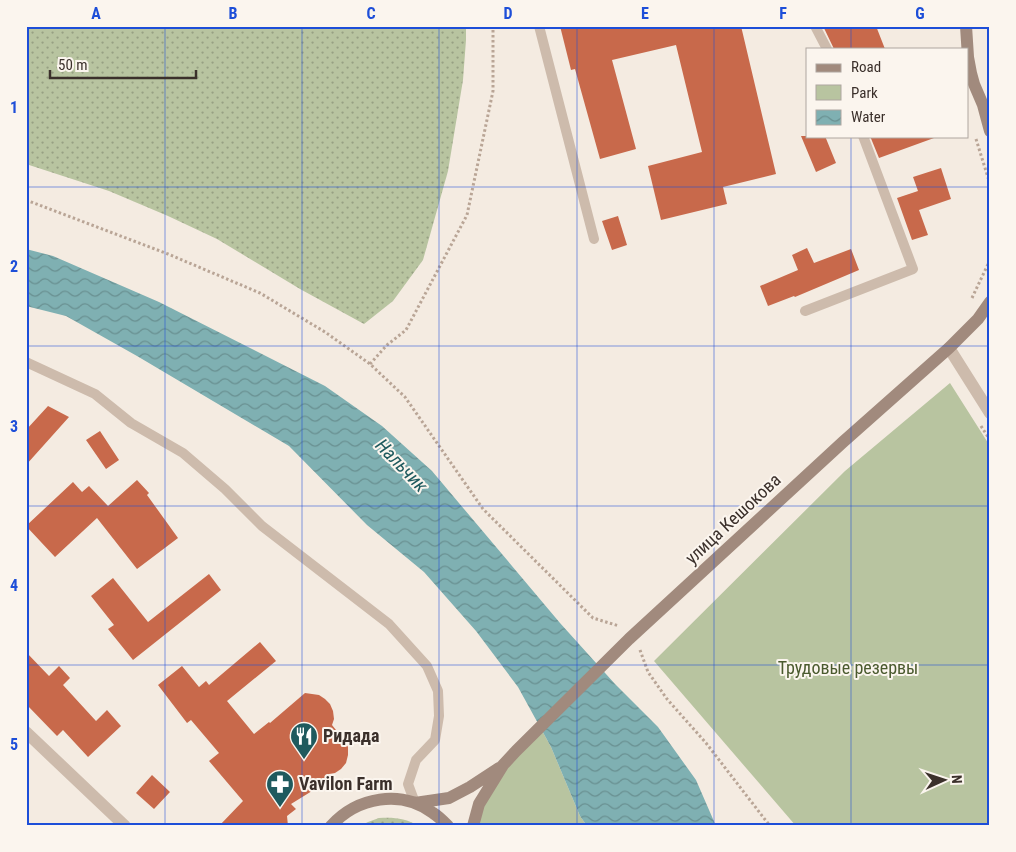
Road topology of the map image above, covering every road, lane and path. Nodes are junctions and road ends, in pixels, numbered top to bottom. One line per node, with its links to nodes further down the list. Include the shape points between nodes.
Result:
1 (493, 26): 20 (path, via 494,91 466,215 406,330)
2 (539, 26): 13 (lane)
3 (816, 26): 5 (lane)
4 (966, 26): 6 (main road)
5 (826, 48)
6 (967, 48)
7 (968, 56): 8 (main road)
8 (990, 131)
9 (864, 138): 17 (lane, via 912,269)
10 (976, 139): 11 (path)
11 (990, 184)
12 (26, 200): 20 (path, via 260,293)
13 (594, 239)
14 (990, 260): 16 (path)
15 (990, 302): 18 (main road, улица Кешокова)
16 (970, 303)
17 (804, 311)
18 (949, 348): 21 (street); 22 (main road, улица Кешокова)
19 (26, 362): 26 (lane, via 96,394 132,423 183,453 262,526 389,624 427,666 438,691 439,716 435,740 416,760 408,784)
20 (370, 364): 22 (path, via 405,397 483,509 593,618)
21 (990, 413)
22 (627, 634): 25 (main road, улица Кешокова)
23 (640, 649): 31 (path, via 648,672 662,692)
24 (26, 732): 27 (street)
25 (503, 765): 26 (main road, via 449,798); 30 (main road, via 478,804)
26 (416, 803): 28 (main road, via 393,798 370,801 350,810); 29 (main road, via 433,812)
27 (125, 826)
28 (332, 826)
29 (448, 826)
30 (473, 826)
31 (770, 826)

